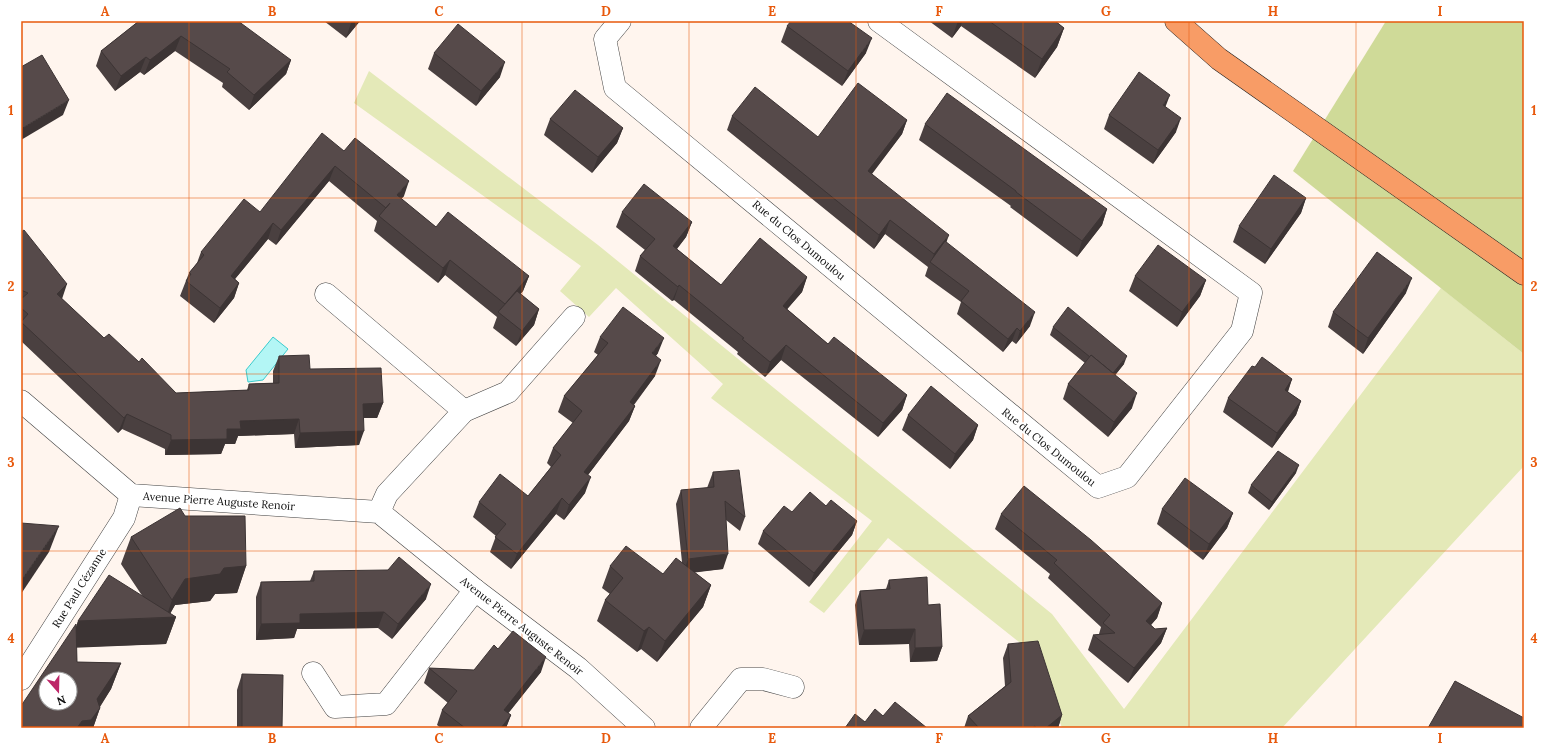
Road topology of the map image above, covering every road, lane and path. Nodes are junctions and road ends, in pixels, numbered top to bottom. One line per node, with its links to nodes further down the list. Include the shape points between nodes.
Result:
1 (620, 21): 2 (street, Rue du Clos Dumoulou, via 606,39 615,88 1098,487 1127,477 1242,331 1251,293)
2 (879, 21)
3 (1176, 21): 4 (main road, via 1219,59)
4 (1524, 274)
5 (326, 294): 8 (street)
6 (574, 317): 8 (street, via 508,392)
7 (21, 401): 9 (street, Avenue Pierre Auguste Renoir)
8 (464, 411): 10 (street, via 387,494)
9 (131, 495): 10 (street, Avenue Pierre Auguste Renoir); 13 (street, Rue Paul Cézanne, via 124,518)
10 (379, 512): 11 (street, Avenue Pierre Auguste Renoir)
11 (475, 590): 12 (street, via 386,704 335,707); 15 (street, Avenue Pierre Auguste Renoir, via 578,668)
12 (313, 673)
13 (21, 679)
14 (793, 687): 16 (street, via 763,679 741,679)
15 (644, 728)
16 (701, 728)

